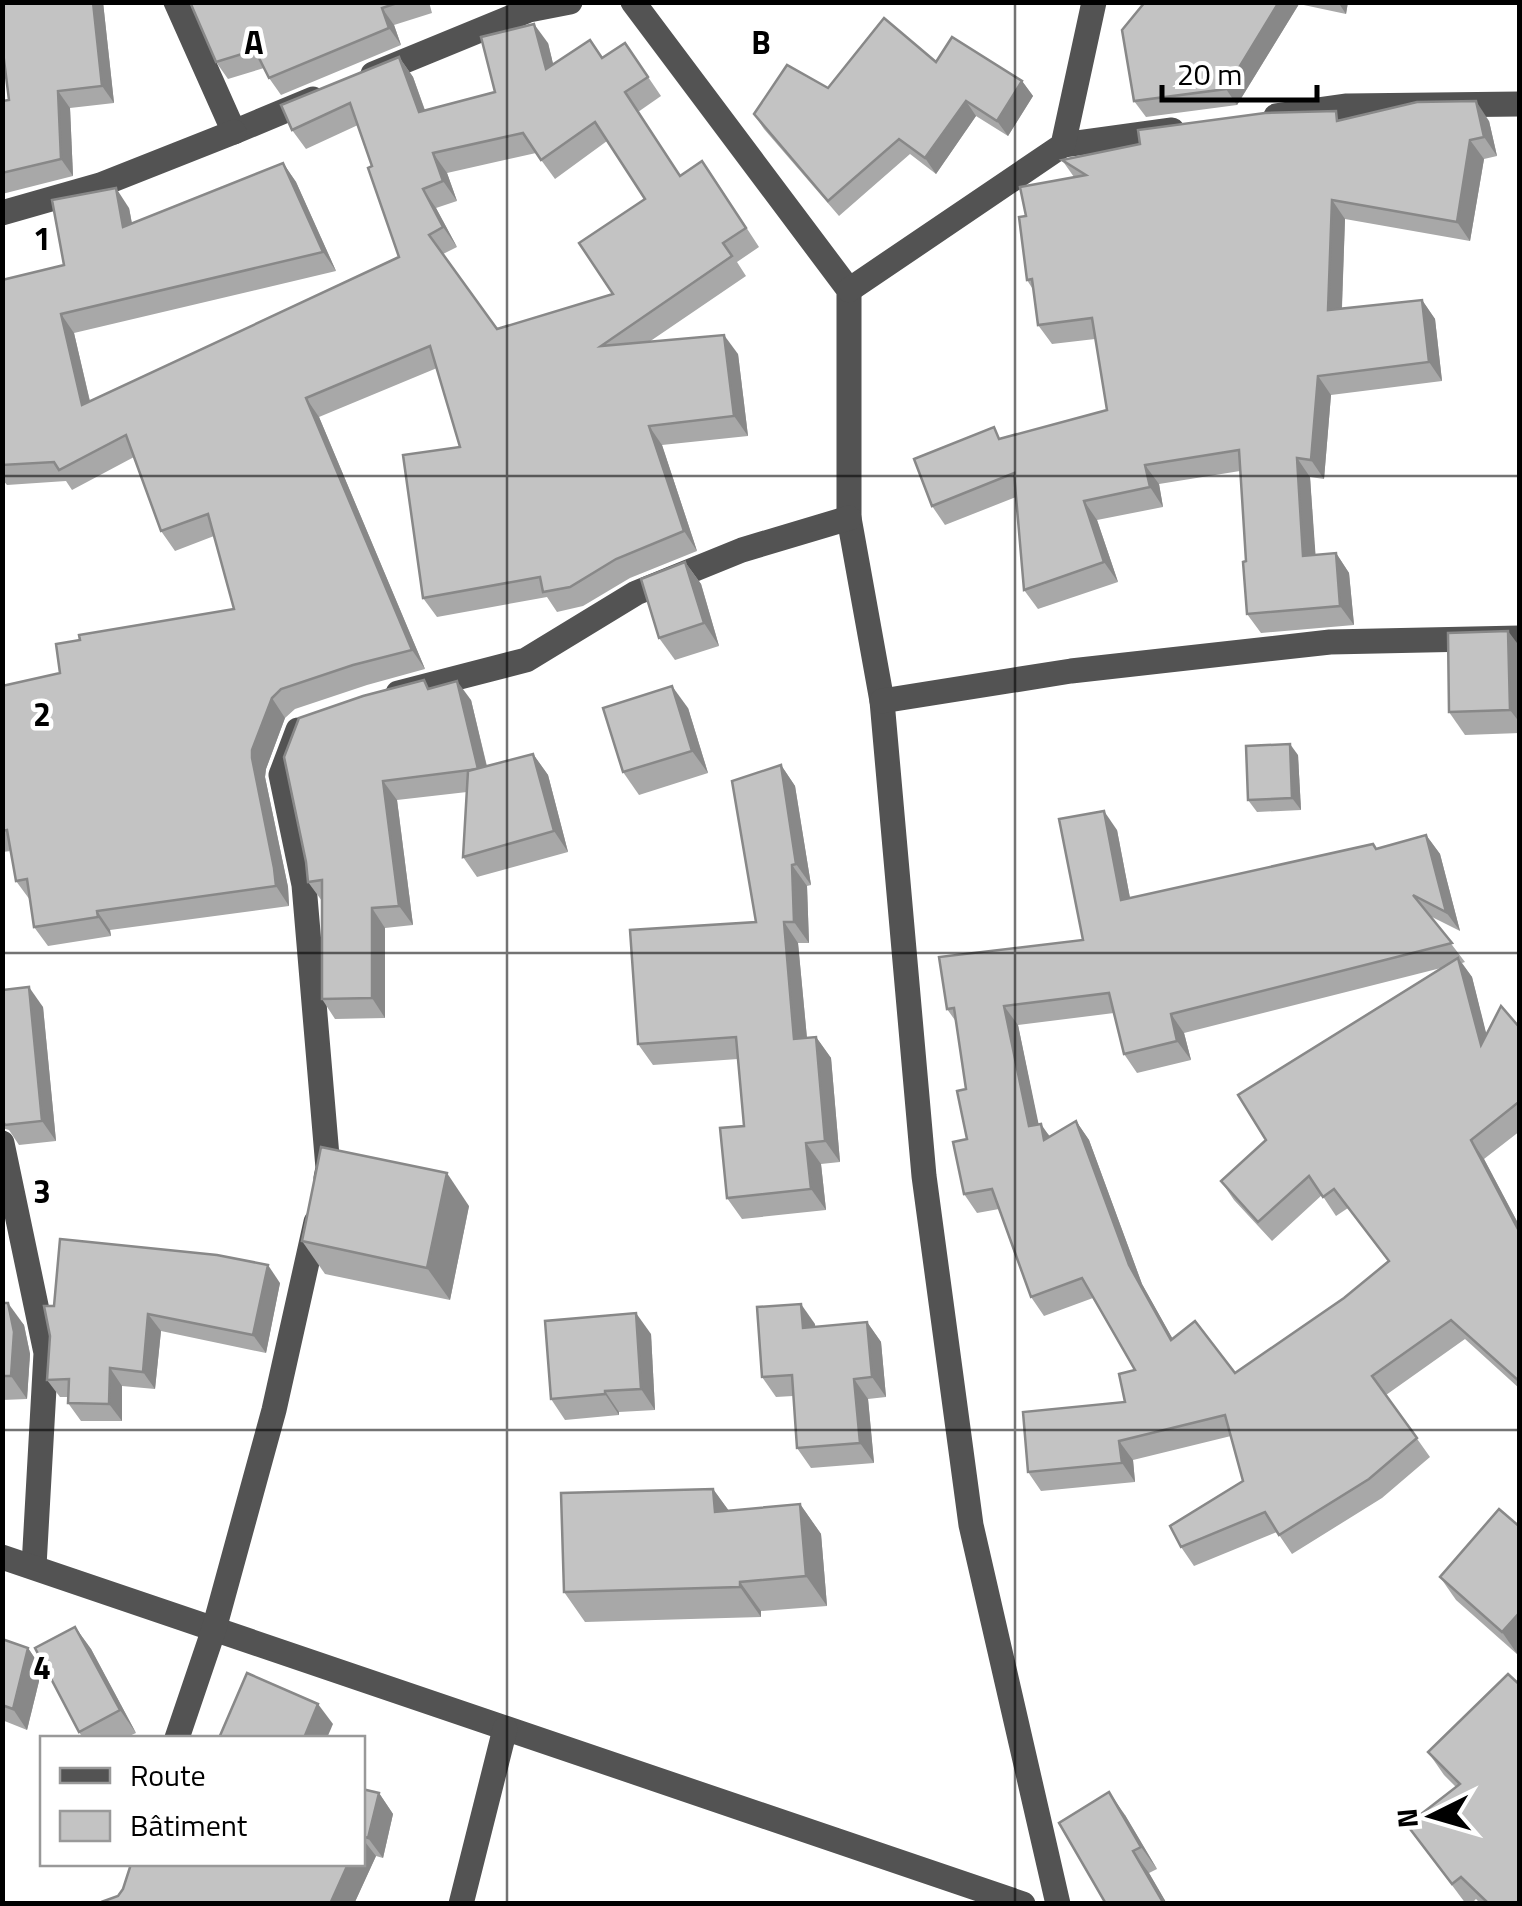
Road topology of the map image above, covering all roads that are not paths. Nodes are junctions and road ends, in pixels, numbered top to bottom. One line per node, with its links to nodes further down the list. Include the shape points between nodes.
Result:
1 (176, 2): 8 (street)
2 (570, 2): 8 (street, via 530,10)
3 (633, 2): 11 (street)
4 (1094, 2): 9 (street)
5 (1520, 104): 6 (street, via 1347,106)
6 (1252, 119)
7 (1196, 127): 9 (street)
8 (234, 132): 10 (street, via 100,185)
9 (1063, 145): 11 (street)
10 (2, 213)
11 (848, 290): 12 (street)
12 (848, 518): 14 (street, via 742,550 636,594 526,660); 15 (street)
13 (1520, 638): 15 (street, via 1330,642 1071,671)
14 (372, 700)
15 (882, 701): 25 (street, via 924,1176 971,1524)
16 (318, 718): 20 (street, via 300,724 281,775 304,884 328,1168 274,1410)
17 (2, 1143): 19 (street, via 46,1353)
18 (2, 1557): 19 (street)
19 (34, 1566): 20 (street)
20 (214, 1629): 21 (street); 22 (street)
21 (505, 1729): 23 (street); 24 (street)
22 (178, 1736)
23 (461, 1904)
24 (1023, 1904)
25 (1058, 1904)

